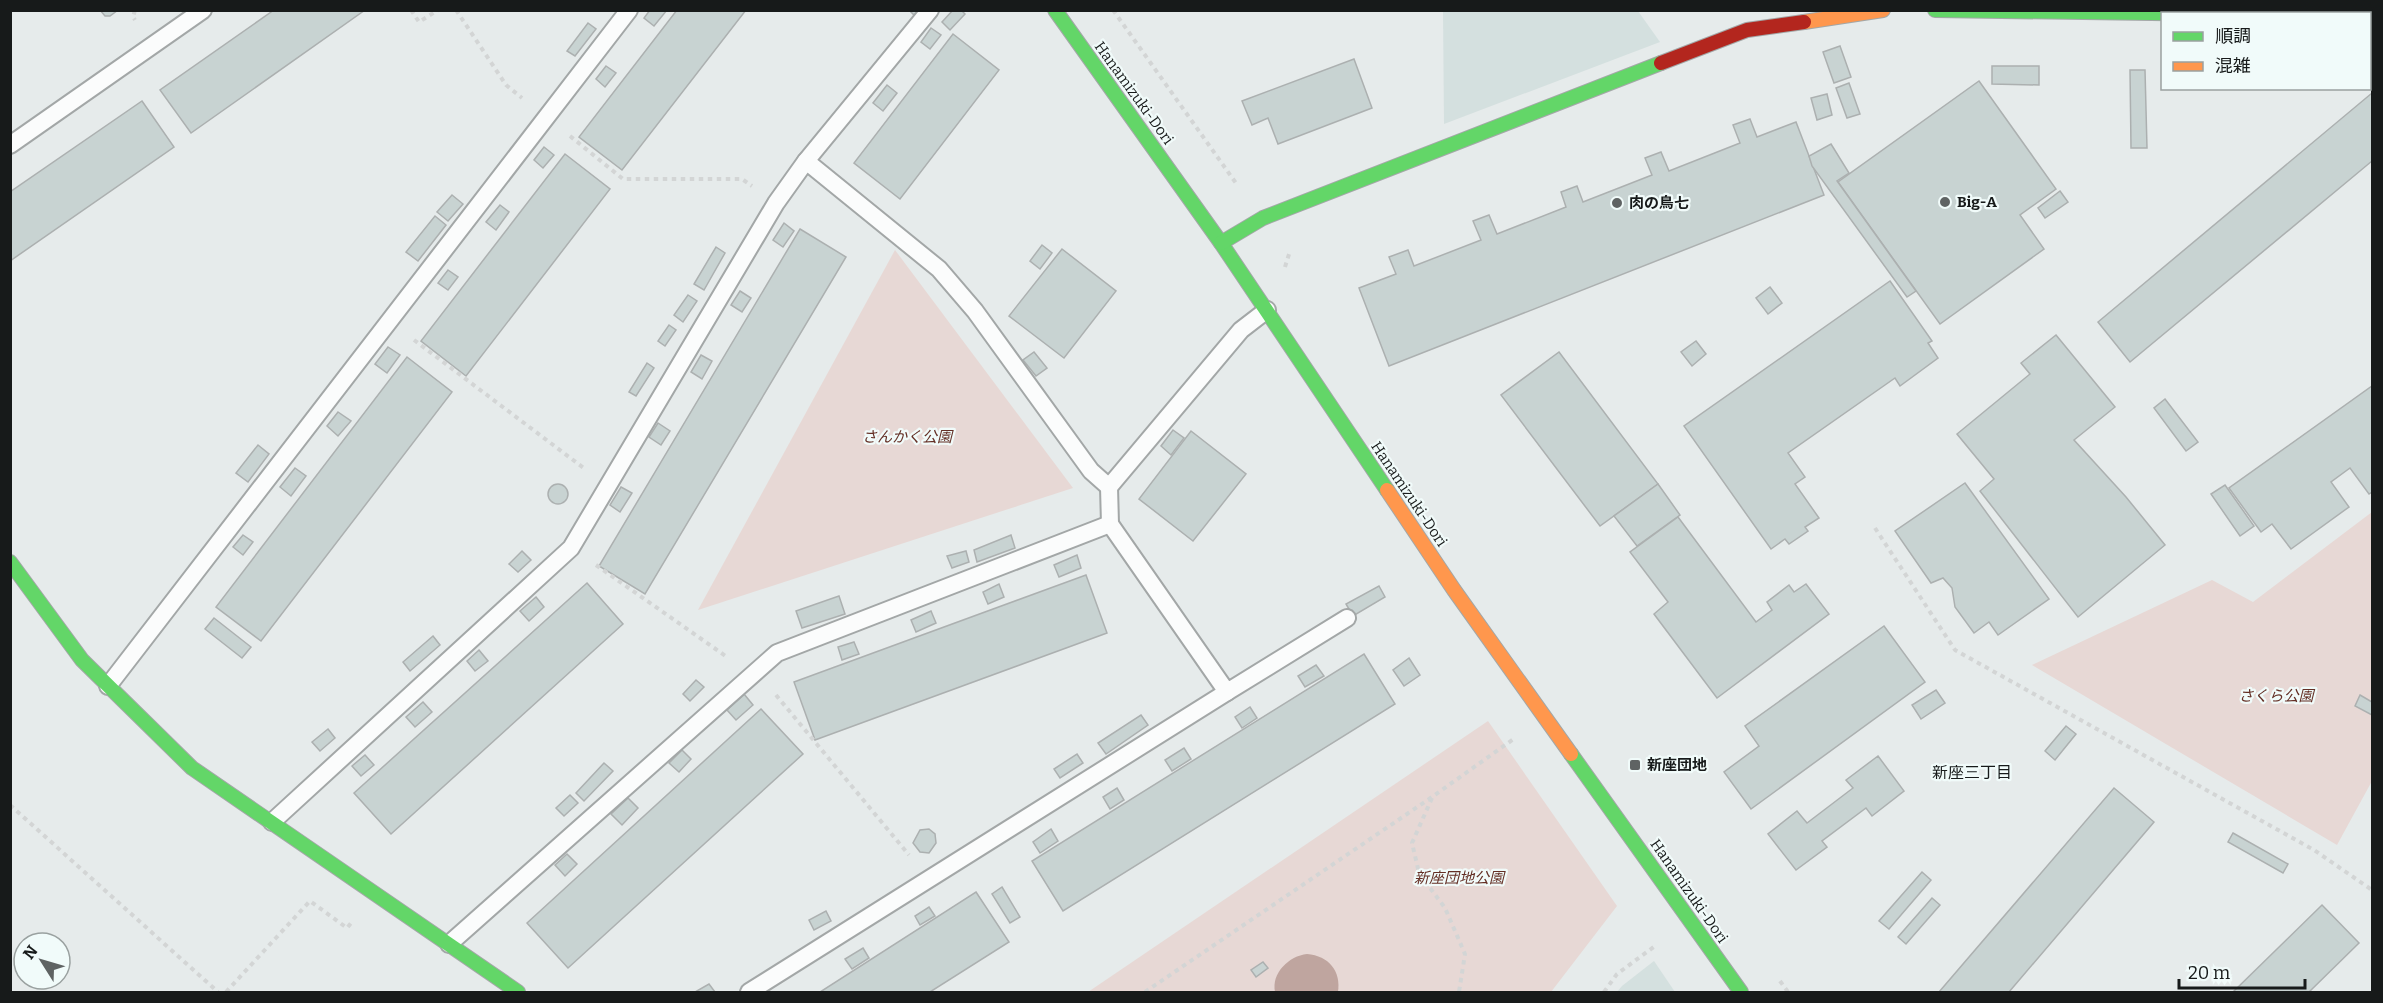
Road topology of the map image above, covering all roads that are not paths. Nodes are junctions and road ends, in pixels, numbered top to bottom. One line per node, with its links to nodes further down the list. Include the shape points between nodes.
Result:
1 (203, 10): 8 (lane)
2 (629, 10): 16 (lane)
3 (930, 10): 9 (lane)
4 (1055, 10): 10 (street, Hanamizuki-Dori)
5 (1883, 10): 10 (street, via 1748,30 1263,218)
6 (1935, 10): 7 (street)
7 (2161, 13)
8 (10, 145)
9 (807, 161): 12 (lane, via 939,269 975,311 1091,471); 18 (lane, via 776,203 571,548)
10 (1221, 243): 11 (street, Hanamizuki-Dori)
11 (1267, 310): 12 (lane, via 1240,330); 22 (street, Hanamizuki-Dori, via 1454,590)
12 (1109, 487): 13 (lane)
13 (1110, 524): 17 (lane); 19 (lane, via 777,653)
14 (10, 562): 16 (street, via 82,660)
15 (1347, 618): 17 (lane)
16 (108, 686): 18 (street, via 192,768)
17 (1227, 692): 21 (lane)
18 (272, 822): 19 (street)
19 (450, 944): 20 (street)
20 (518, 993)
21 (748, 993)
22 (1741, 993)

